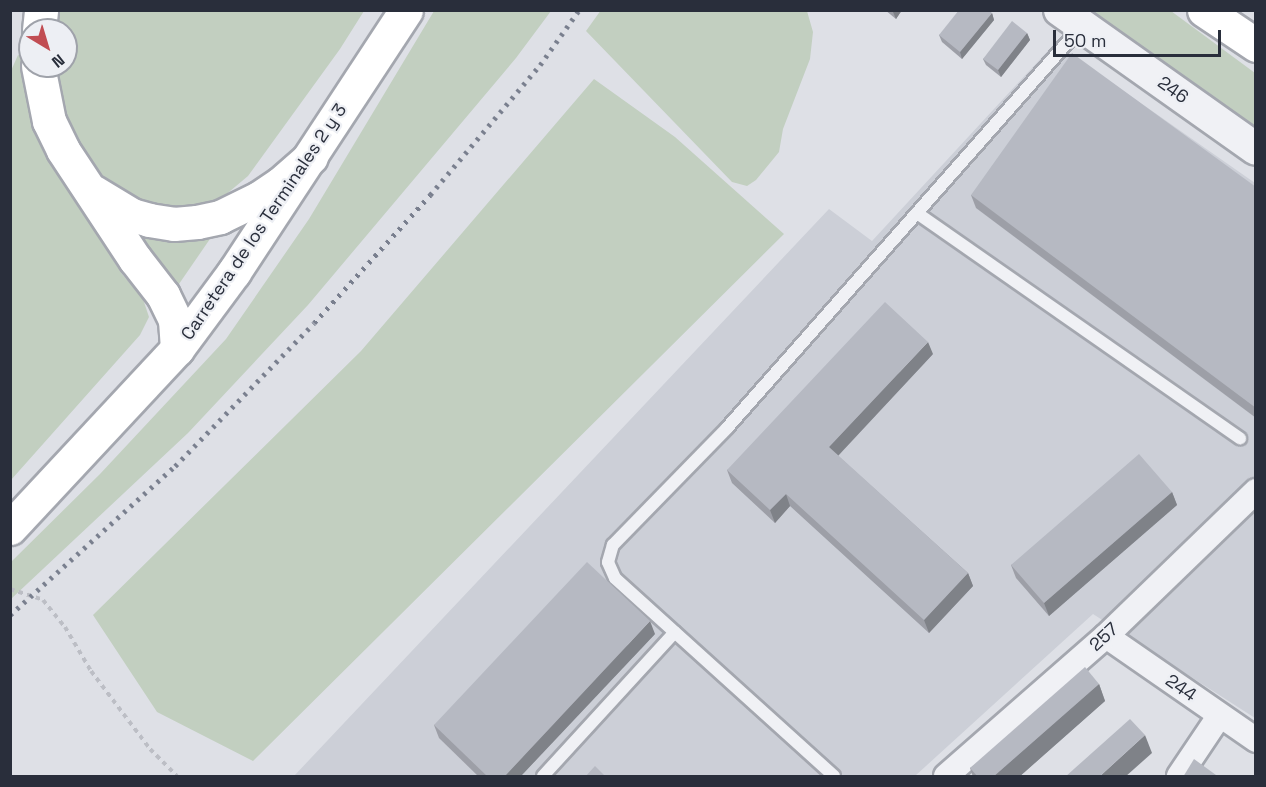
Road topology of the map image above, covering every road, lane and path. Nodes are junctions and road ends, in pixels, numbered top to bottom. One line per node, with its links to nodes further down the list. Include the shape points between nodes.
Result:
1 (406, 10): 7 (main road, Carretera de los Terminales 2 y 3)
2 (1204, 10): 4 (main road)
3 (1071, 18): 6 (street, 246); 9 (lane)
4 (1256, 45)
5 (40, 78): 8 (main road, via 49,121)
6 (1256, 149)
7 (311, 157): 8 (main road, via 259,198 220,217 197,222 174,225 141,218); 10 (main road, Carretera de los Terminales 2 y 3)
8 (88, 188): 10 (main road, via 163,295 175,320)
9 (917, 213): 11 (lane); 15 (lane, via 728,428 613,545 608,562 615,578)
10 (177, 349): 13 (main road, Carretera de los Terminales 2 y 3)
11 (1240, 438)
12 (1256, 491): 16 (street, 257)
13 (10, 528)
14 (10, 589): 19 (path, via 43,600 150,749)
15 (675, 632): 20 (lane); 21 (lane)
16 (1106, 636): 17 (street, 244); 22 (street, 257)
17 (1220, 715): 18 (street, 244); 23 (street)
18 (1256, 740)
19 (177, 777)
20 (543, 777)
21 (834, 777)
22 (946, 777)
23 (1179, 777)

